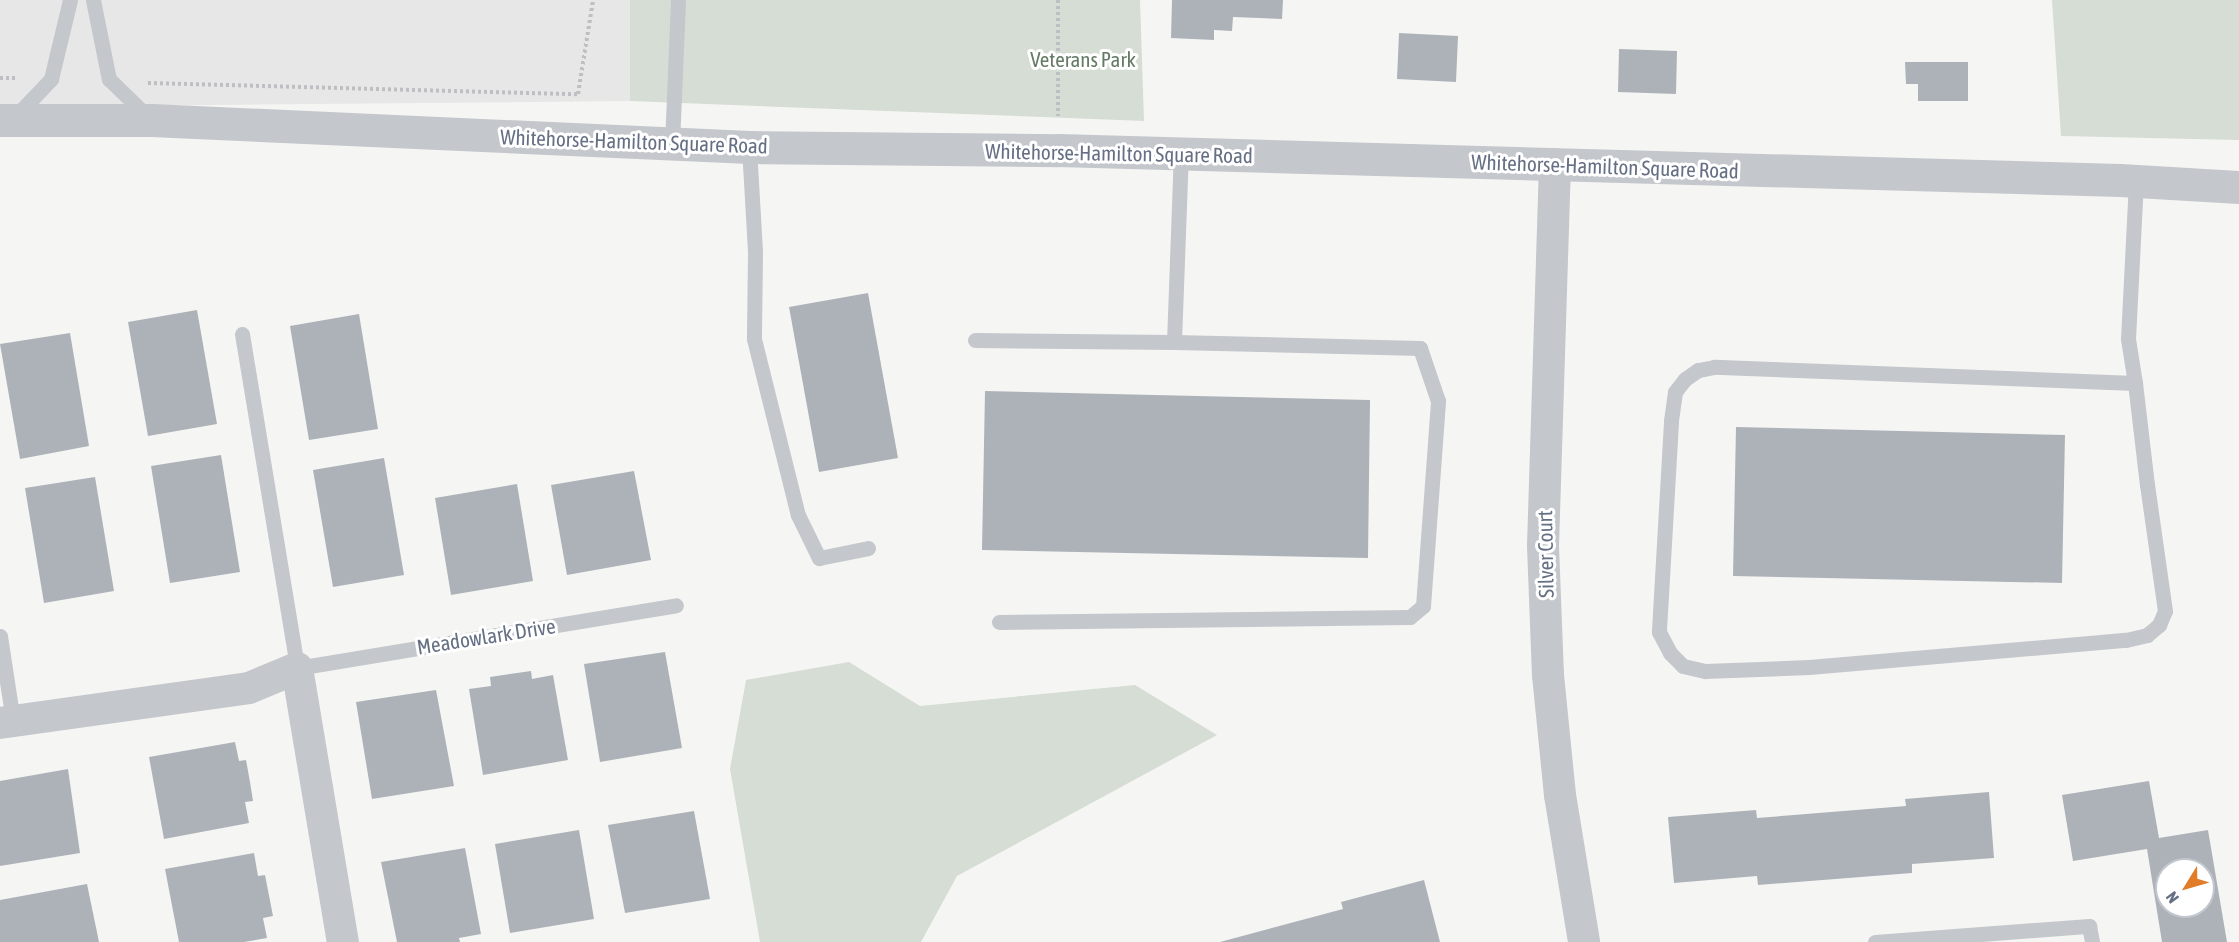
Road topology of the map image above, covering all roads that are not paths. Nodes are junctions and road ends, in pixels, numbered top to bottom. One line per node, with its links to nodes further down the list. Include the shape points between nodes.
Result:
1 (70, 0): 4 (lane, via 51,80)
2 (93, 0): 5 (lane, via 109,79)
3 (678, 0): 6 (lane)
4 (6, 120): 5 (street, Whitehorse-Hamilton Square Road)
5 (152, 120): 6 (street, Whitehorse-Hamilton Square Road)
6 (672, 144): 7 (street, Whitehorse-Hamilton Square Road)
7 (749, 147): 8 (street, Whitehorse-Hamilton Square Road); 16 (lane, via 755,252 754,339 798,515 819,558)
8 (1181, 154): 9 (street, Whitehorse-Hamilton Square Road); 14 (lane)
9 (1554, 164): 10 (street, Whitehorse-Hamilton Square Road); 23 (street, Silver Court, via 1543,546 1548,675 1560,795)
10 (2136, 181): 11 (street, Whitehorse-Hamilton Square Road); 15 (lane, via 2128,339)
11 (2239, 187)
12 (242, 334): 20 (lane)
13 (975, 340): 14 (lane)
14 (1174, 342): 18 (lane, via 1420,348 1438,401 1423,606 1410,617)
15 (2135, 383): 15 (lane, via 2165,611 2159,625 2147,635 2126,640 1798,667 1705,670 1683,666 1670,653 1659,632 1671,422 1675,392 1698,370 1714,366)
16 (868, 548)
17 (676, 605): 20 (lane, Meadowlark Drive)
18 (999, 622)
19 (0, 636): 21 (lane, Meadowlark Drive)
20 (297, 668): 21 (street, Meadowlark Drive, via 249,688); 22 (street)
21 (7, 722)
22 (343, 942)
23 (1584, 942)
24 (1875, 942): 25 (lane, via 2090,926)
25 (2092, 942)

